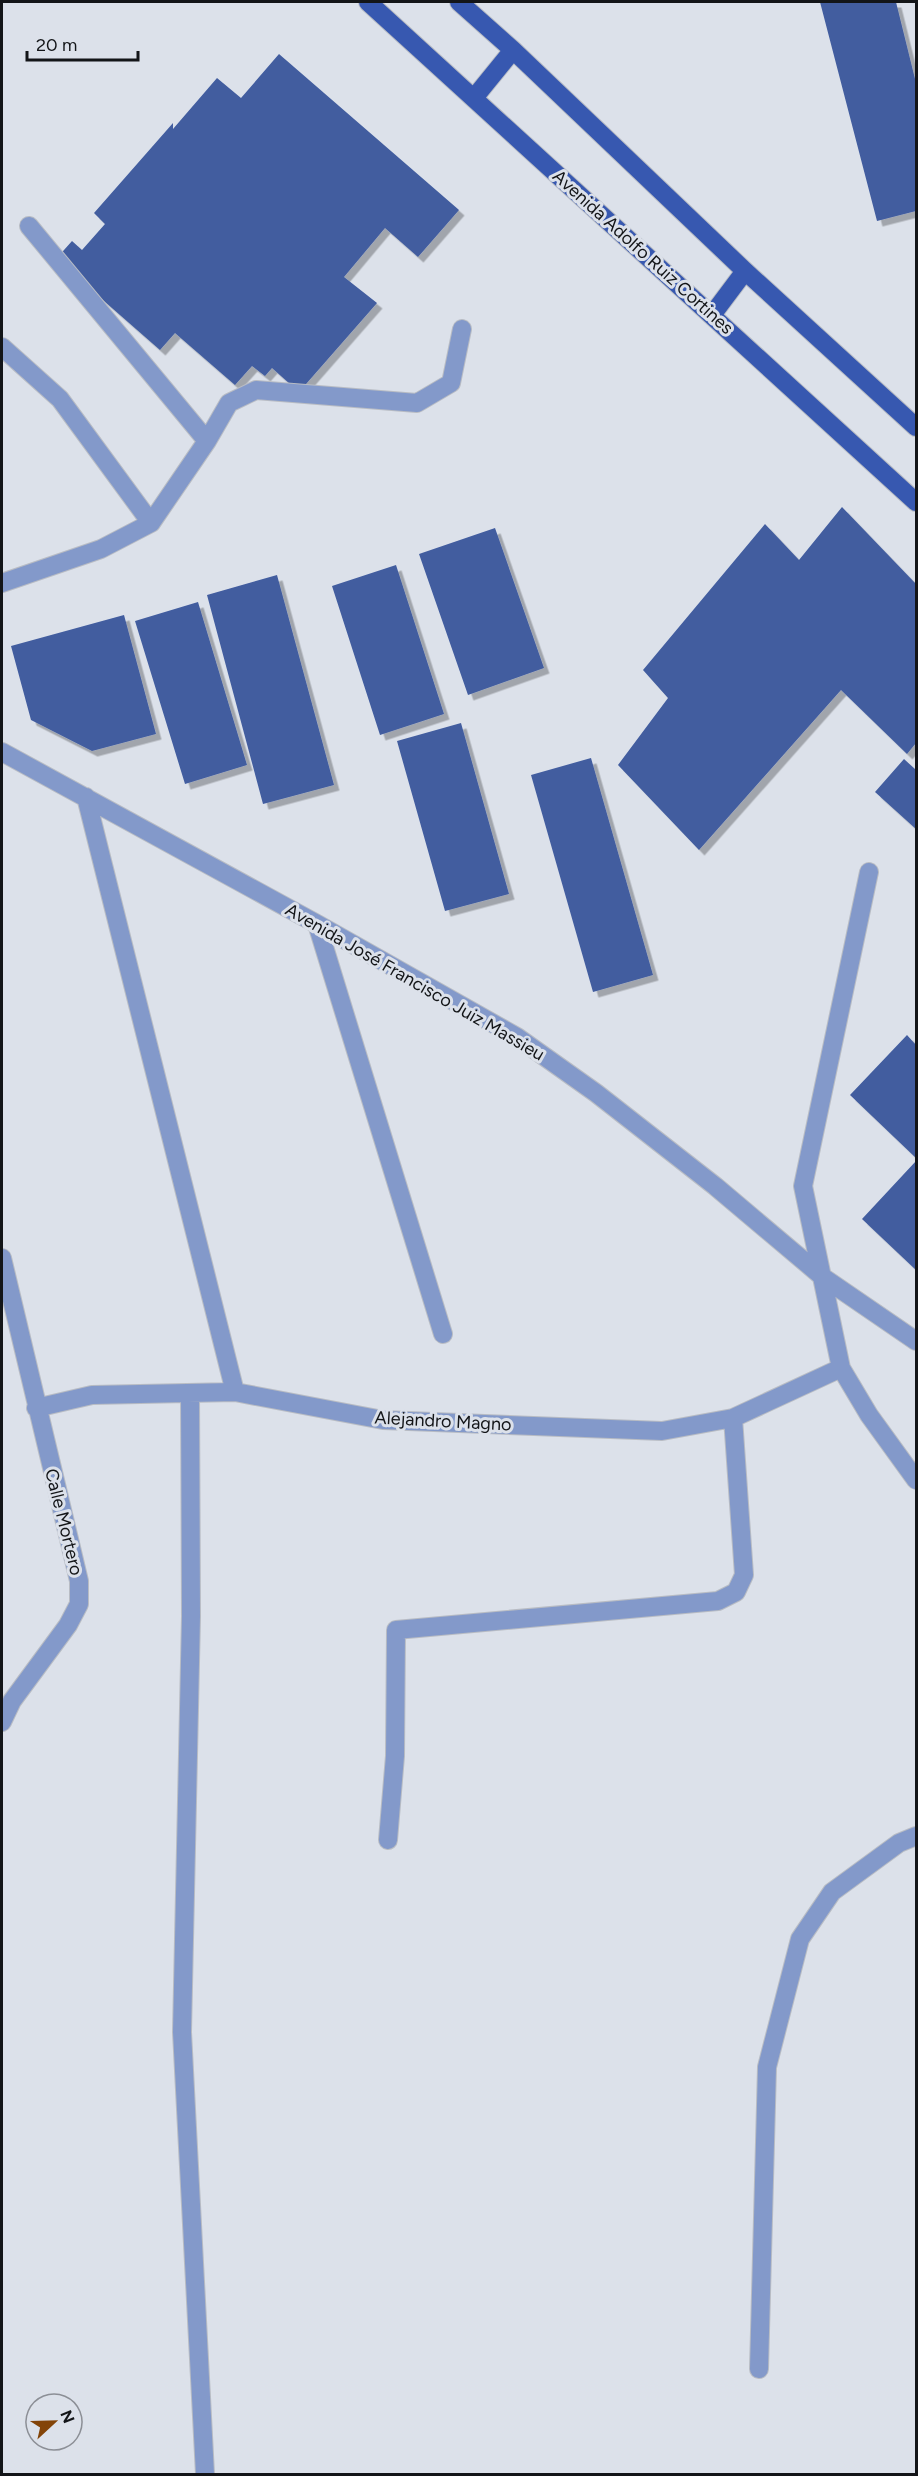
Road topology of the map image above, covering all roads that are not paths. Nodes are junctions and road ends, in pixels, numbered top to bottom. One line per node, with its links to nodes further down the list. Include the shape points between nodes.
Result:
1 (368, 2): 4 (main road, Avenida Adolfo Ruiz Cortines)
2 (459, 2): 3 (main road)
3 (513, 50): 4 (main road); 6 (main road)
4 (474, 98): 7 (main road, Avenida Adolfo Ruiz Cortines)
5 (29, 226): 11 (street)
6 (745, 271): 7 (main road); 10 (main road)
7 (712, 315): 12 (main road, Avenida Adolfo Ruiz Cortines)
8 (462, 329): 11 (street, via 451,383 417,404 256,390 229,403)
9 (2, 347): 13 (street, via 60,399)
10 (916, 427)
11 (207, 441): 13 (street)
12 (916, 502)
13 (151, 523): 14 (street, via 100,549)
14 (2, 583)
15 (2, 752): 16 (street, Avenida José Francisco Juiz Massieu)
16 (86, 797): 18 (street, Avenida José Francisco Juiz Massieu); 24 (street)
17 (869, 872): 20 (street, via 803,1186)
18 (317, 924): 20 (street, Avenida José Francisco Juiz Massieu, via 517,1037 706,1179); 21 (street)
19 (2, 1258): 26 (street, Calle Mortero)
20 (824, 1278): 22 (street, Avenida José Francisco Juiz Massieu); 23 (street)
21 (443, 1334)
22 (916, 1341)
23 (842, 1368): 27 (street, Alejandro Magno); 28 (street, via 869,1416)
24 (235, 1392): 25 (street, Alejandro Magno); 27 (street, Alejandro Magno, via 383,1420 662,1431)
25 (190, 1394): 26 (street, Alejandro Magno, via 92,1395); 33 (street, via 191,1617 182,2032)
26 (36, 1408): 29 (street, Calle Mortero, via 79,1581 79,1604 12,1701)
27 (733, 1418): 31 (street, via 744,1575 736,1592 718,1601 396,1630 395,1756)
28 (916, 1480)
29 (2, 1722)
30 (916, 1836): 32 (street, via 899,1843 832,1892 800,1939 767,2067)
31 (388, 1840)
32 (759, 2369)
33 (205, 2475)

